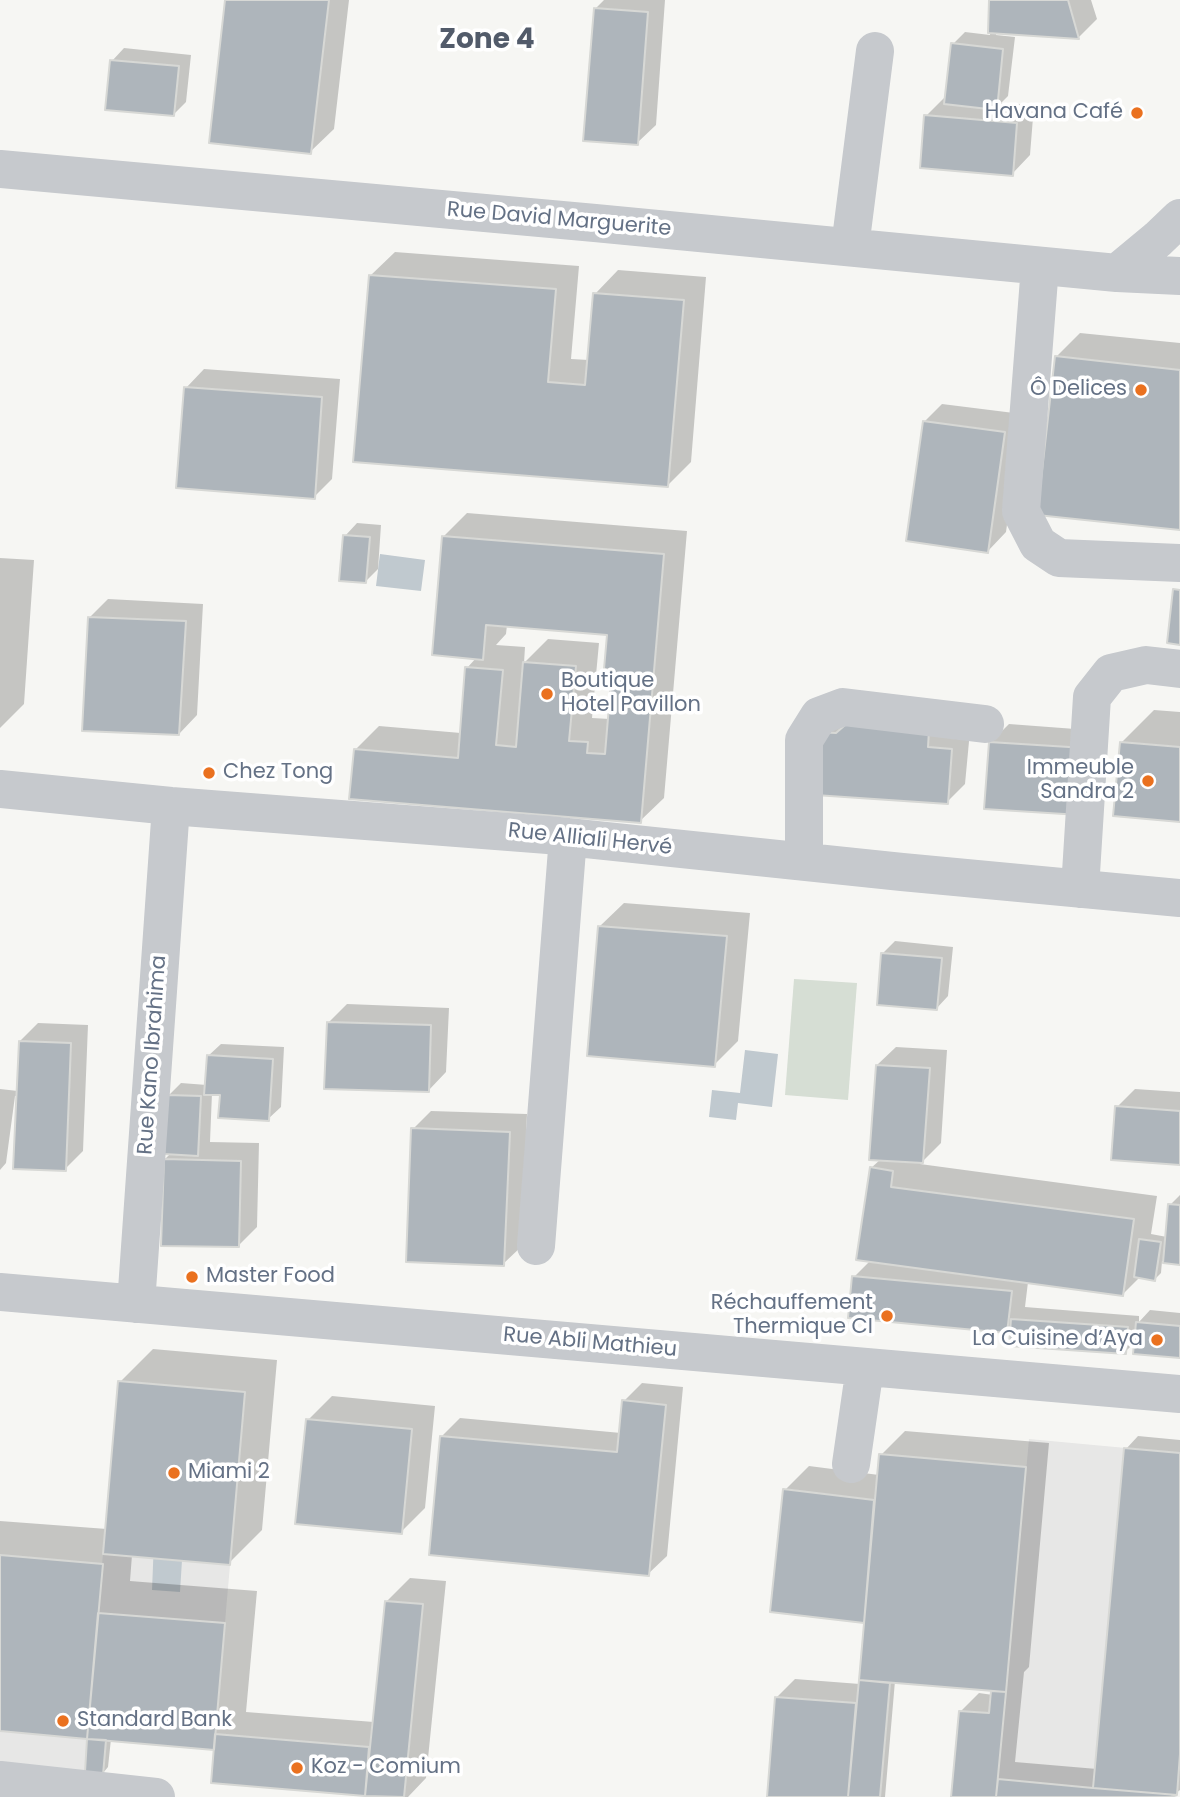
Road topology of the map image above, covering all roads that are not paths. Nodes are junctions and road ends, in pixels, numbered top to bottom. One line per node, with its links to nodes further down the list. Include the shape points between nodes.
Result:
1 (875, 51): 4 (street)
2 (0, 169): 4 (street, Rue David Marguerite)
3 (1180, 218): 6 (street)
4 (850, 247): 5 (street, Rue David Marguerite)
5 (1040, 266): 6 (street, Rue David Marguerite); 8 (street, via 1021,511 1038,544 1059,558)
6 (1117, 273): 7 (street, Rue David Marguerite)
7 (1180, 276)
8 (1180, 563)
9 (1180, 669): 15 (street, via 1146,665 1111,673 1092,697)
10 (985, 724): 14 (street, via 843,706 819,716 804,740)
11 (0, 789): 12 (street, Rue Alliali Hervé)
12 (171, 806): 13 (street, Rue Alliali Hervé); 19 (street, Rue Kano Ibrahima)
13 (568, 838): 14 (street, Rue Alliali Hervé); 17 (street)
14 (804, 862): 15 (street, Rue Alliali Hervé)
15 (1080, 889): 16 (street, Rue Alliali Hervé)
16 (1180, 898)
17 (536, 1246)
18 (0, 1292): 19 (street, Rue Abli Mathieu)
19 (136, 1304): 20 (street, Rue Abli Mathieu)
20 (864, 1367): 21 (street, Rue Abli Mathieu); 22 (street)
21 (1180, 1394)
22 (851, 1464)
23 (0, 1780): 24 (street)
24 (156, 1797)

